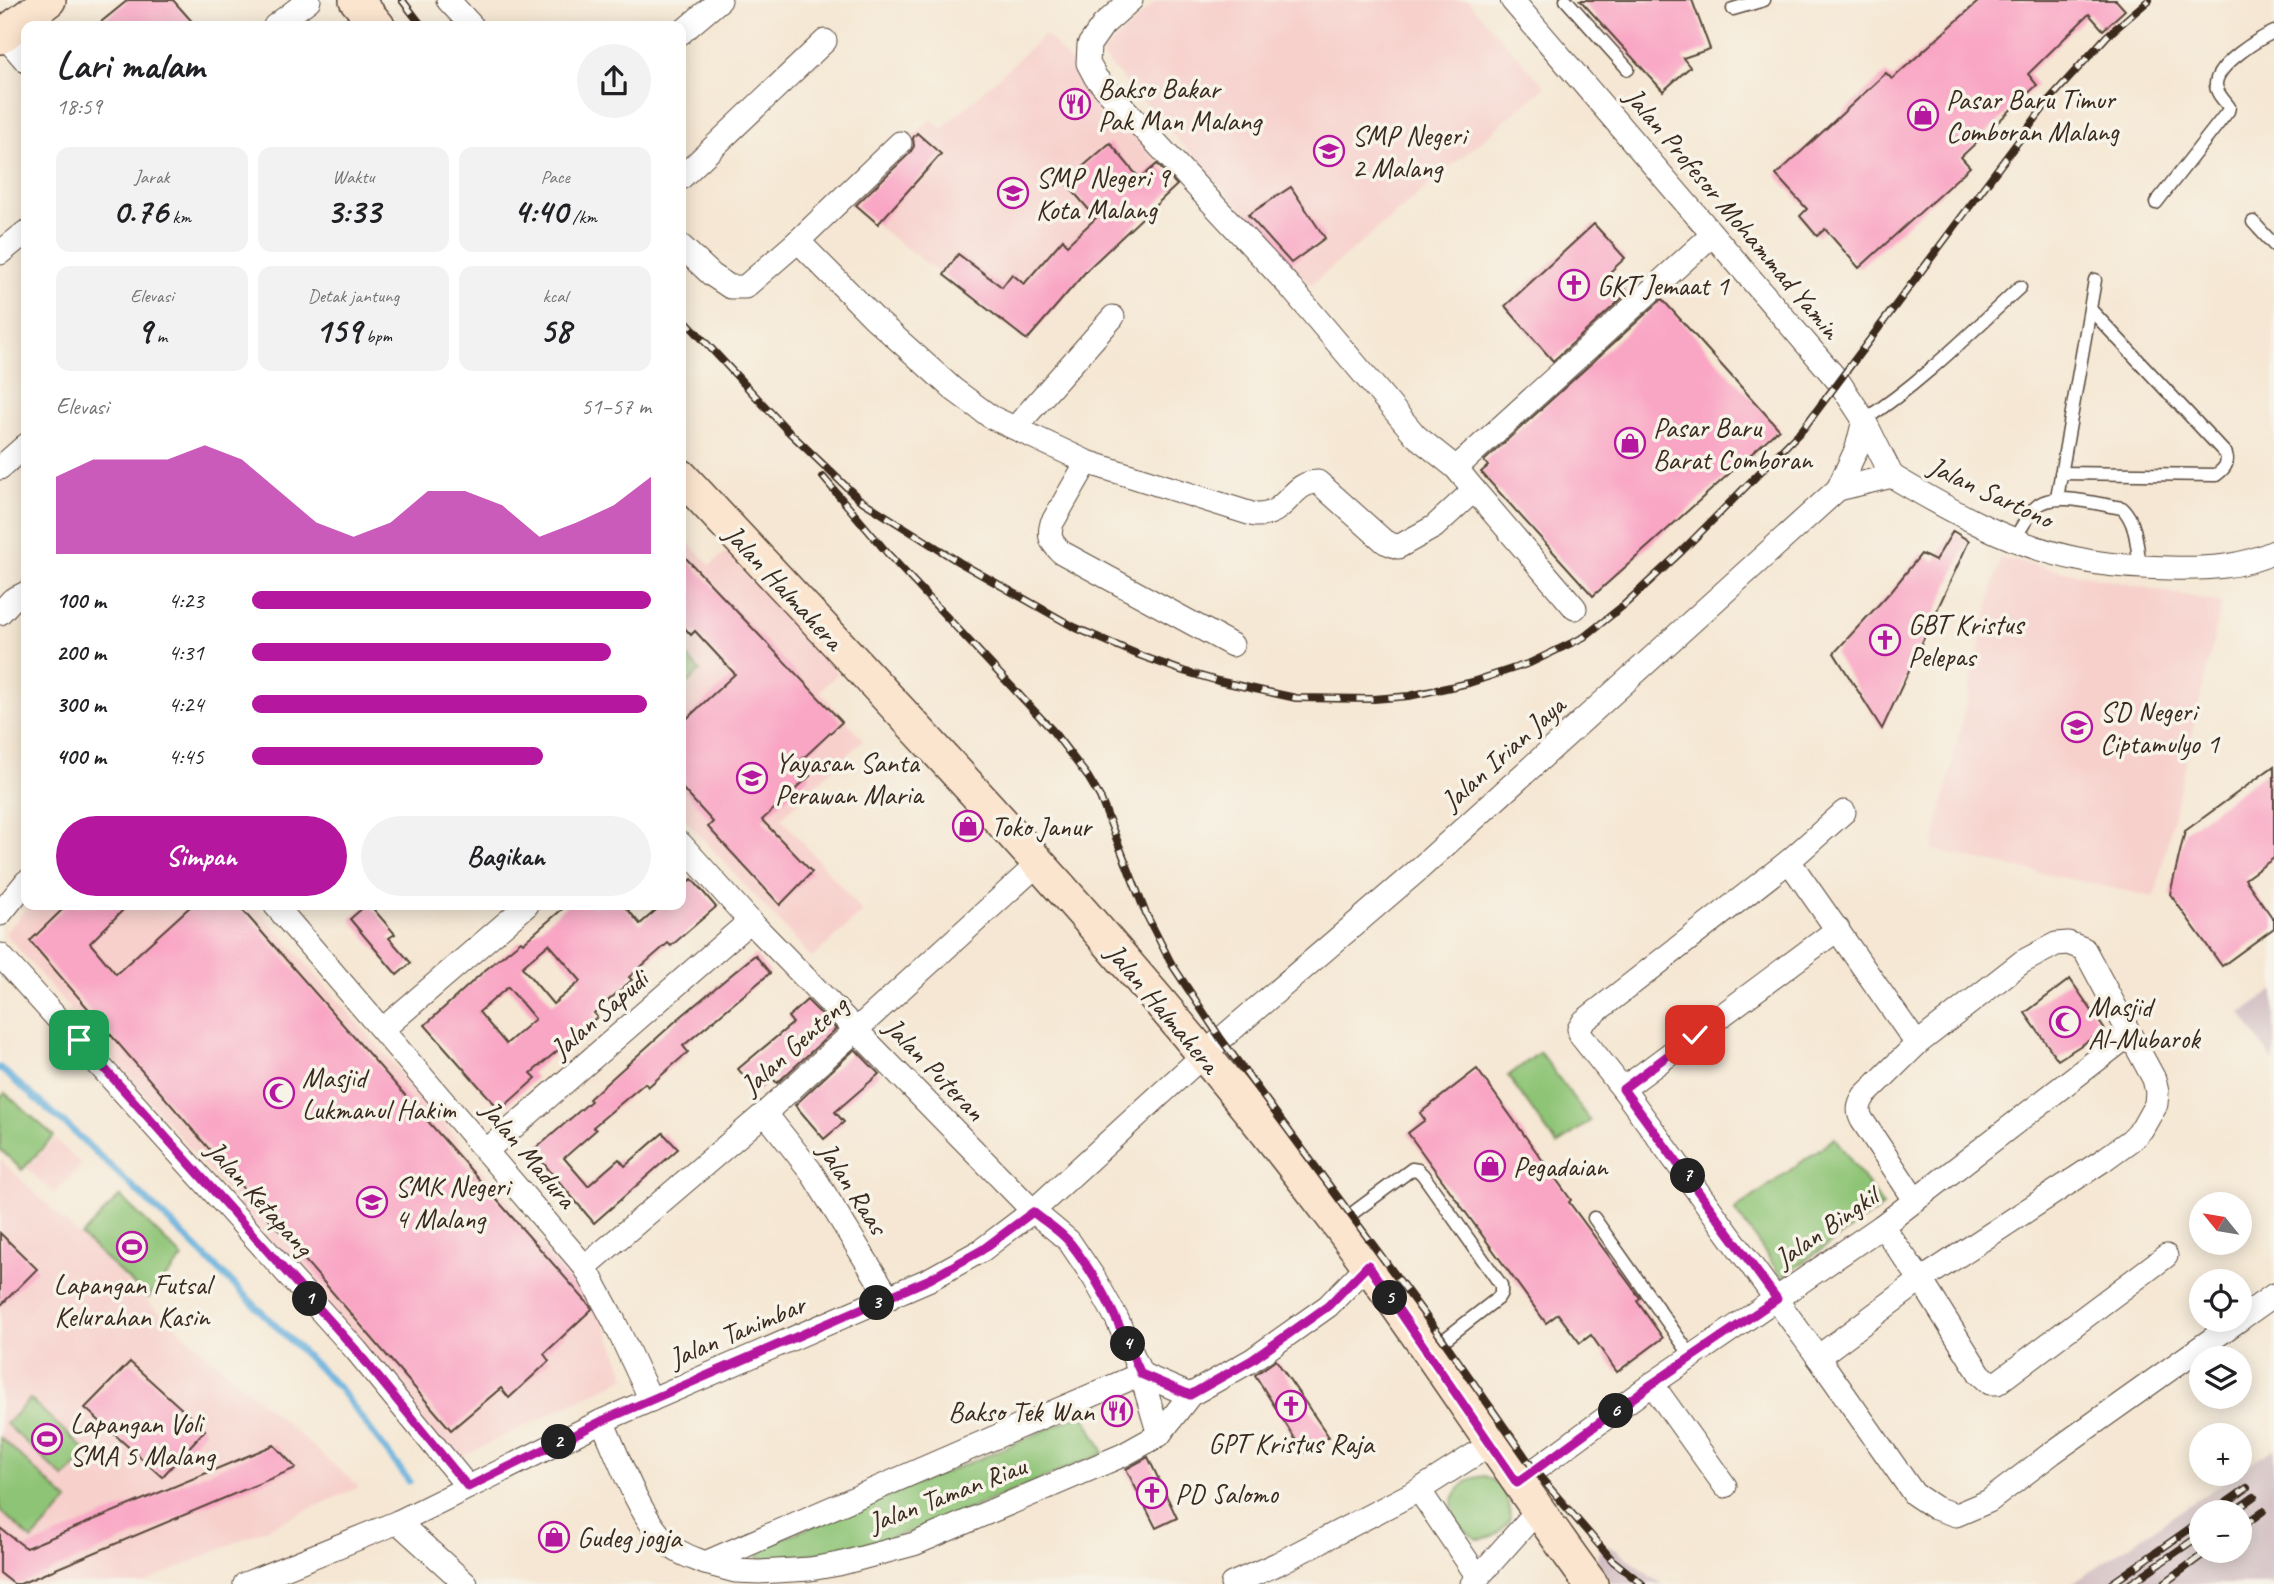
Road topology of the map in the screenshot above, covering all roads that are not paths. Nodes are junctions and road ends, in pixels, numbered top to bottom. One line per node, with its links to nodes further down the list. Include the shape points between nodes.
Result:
1 (49, 0): 16 (street)
2 (309, 0): 11 (street)
3 (356, 0): 12 (street)
4 (448, 0): 13 (street)
5 (720, 0): 14 (street)
6 (1131, 0): 39 (street, via 1092,38 1087,53 1090,70 1291,288 1416,436)
7 (1512, 0): 24 (street, Jalan Profesor Mohammad Yamin)
8 (1566, 0): 19 (lane)
9 (1764, 0): 10 (lane)
10 (1733, 9)
11 (282, 21)
12 (374, 21)
13 (467, 21)
14 (686, 29)
15 (2274, 32): 22 (lane, via 2252,42 2220,72 2217,91 2228,111)
16 (1, 35): 18 (street)
17 (825, 41): 21 (street)
18 (21, 56)
19 (1628, 69)
20 (900, 143): 26 (street)
21 (686, 173)
22 (2156, 203)
23 (2253, 222): 27 (lane)
24 (1712, 234): 34 (street, Jalan Profesor Mohammad Yamin, via 1839,382); 39 (street)
25 (21, 236): 29 (street)
26 (798, 241): 28 (street, via 745,287 737,288 712,275); 35 (street, via 953,389)
27 (2274, 245)
28 (686, 251)
29 (0, 253)
30 (2095, 280): 32 (lane)
31 (2020, 287): 34 (lane, via 1950,352)
32 (2091, 310): 40 (lane); 40 (lane, via 2228,459 2216,475)
33 (1113, 317): 35 (street)
34 (1864, 420): 41 (street, Jalan Profesor Mohammad Yamin); 44 (street, Jalan Irian Jaya, via 1857,449)
35 (1015, 428): 37 (street)
36 (21, 449): 38 (street)
37 (1087, 462): 43 (street, via 1266,516 1301,487 1318,482 1385,542 1398,547 1434,527); 50 (street, via 1052,523 1051,542 1061,552)
38 (0, 468)
39 (1456, 468): 43 (street)
40 (2061, 473): 45 (lane)
41 (1892, 476): 44 (street, Jalan Irian Jaya); 46 (street, Jalan Sartono)
42 (686, 481): 54 (street, Jalan Halmahera)
43 (1474, 489): 49 (street)
44 (1838, 489): 66 (street, Jalan Irian Jaya, via 1418,870)
45 (2057, 498): 46 (lane, via 2036,506); 48 (lane, via 2122,508 2132,523)
46 (2014, 540): 48 (street, Jalan Sartono, via 2078,559)
47 (2274, 552): 48 (street, Jalan Sartono, via 2255,561 2203,569)
48 (2140, 568)
49 (1575, 608)
50 (1232, 645)
51 (1844, 812): 53 (street)
52 (686, 850): 59 (street, Jalan Puteran)
53 (1789, 861): 60 (street); 67 (street, via 1581,1024 1581,1036)
54 (1039, 863): 63 (street, Jalan Genteng); 66 (street, Jalan Halmahera)
55 (21, 888): 58 (street)
56 (279, 910): 62 (street, Jalan Madura)
57 (521, 910): 62 (street)
58 (0, 914)
59 (750, 921): 63 (street, Jalan Puteran); 69 (street, Jalan Sapudi)
60 (1838, 929): 65 (street); 67 (street)
61 (0, 955): 96 (street, Jalan Ketapang, via 356,1350)
62 (383, 1029): 69 (street, Jalan Madura)
63 (856, 1030): 68 (street, Jalan Genteng); 71 (street, Jalan Puteran)
64 (2129, 1035): 65 (street, via 2084,948 2068,943 2056,944 2022,962); 70 (street, Jalan Bingkil); 78 (street, via 2157,1092 2156,1104 2142,1129 2102,1161)
65 (1917, 1044): 70 (street, via 1864,1096 1859,1114)
66 (1203, 1055): 71 (street, Jalan Tanimbar); 73 (street, Jalan Halmahera)
67 (1623, 1089): 81 (street)
68 (765, 1113): 77 (street, Jalan Genteng); 80 (street, Jalan Raas, via 810,1170)
69 (487, 1150): 77 (street, Jalan Madura)
70 (1915, 1200): 74 (street, Jalan Bingkil)
71 (1033, 1212): 80 (street, Jalan Tanimbar, via 982,1250); 87 (street, Jalan Puteran, via 1069,1241 1094,1278)
72 (1594, 1218): 85 (lane)
73 (1338, 1224): 76 (street, Jalan Halmahera); 84 (lane, via 1412,1169 1418,1170 1502,1285 1498,1298)
74 (1882, 1226): 78 (street); 81 (street, Jalan Bingkil)
75 (2166, 1256): 78 (street, via 1990,1383)
76 (1368, 1265): 84 (street, Jalan Halmahera); 89 (street, Jalan Taman Riau, via 1328,1306 1252,1360)
77 (585, 1267): 90 (street, Jalan Madura)
78 (1921, 1280): 86 (street)
79 (2274, 1295): 82 (street)
80 (889, 1298): 90 (street, Jalan Tanimbar)
81 (1777, 1299): 85 (street, Jalan Bingkil); 86 (street)
82 (2252, 1311)
83 (2222, 1332): 86 (street, via 1989,1501 1956,1515 1914,1494)
84 (1428, 1352): 93 (street, Jalan Halmahera)
85 (1692, 1357): 88 (street, Jalan Bingkil)
86 (1818, 1357)
87 (1141, 1374): 89 (street); 92 (street); 100 (street, Jalan Taman Riau)
88 (1652, 1384): 94 (street, Jalan Bingkil); 95 (street)
89 (1190, 1395): 92 (street, Jalan Taman Riau)
90 (651, 1400): 91 (street, Jalan Tanimbar)
91 (602, 1421): 96 (street, Jalan Tanimbar); 100 (street, Jalan Taman Riau, via 654,1526 679,1552)
92 (1159, 1435): 100 (street, Jalan Taman Riau, via 1123,1455 914,1544 810,1569 735,1571)
93 (1491, 1444): 94 (street, Jalan Halmahera); 97 (street)
94 (1517, 1483): 98 (street, Jalan Halmahera)
95 (1725, 1486)
96 (468, 1487): 99 (street, Jalan Tanimbar)
97 (1419, 1490): 101 (street); 104 (street)
98 (1537, 1511): 101 (street); 105 (street, Jalan Halmahera)
99 (398, 1522): 102 (street, Jalan Tanimbar); 103 (street)
100 (705, 1563)
101 (1475, 1581)
102 (245, 1584)
103 (467, 1584)
104 (1232, 1584)
105 (1591, 1584)

